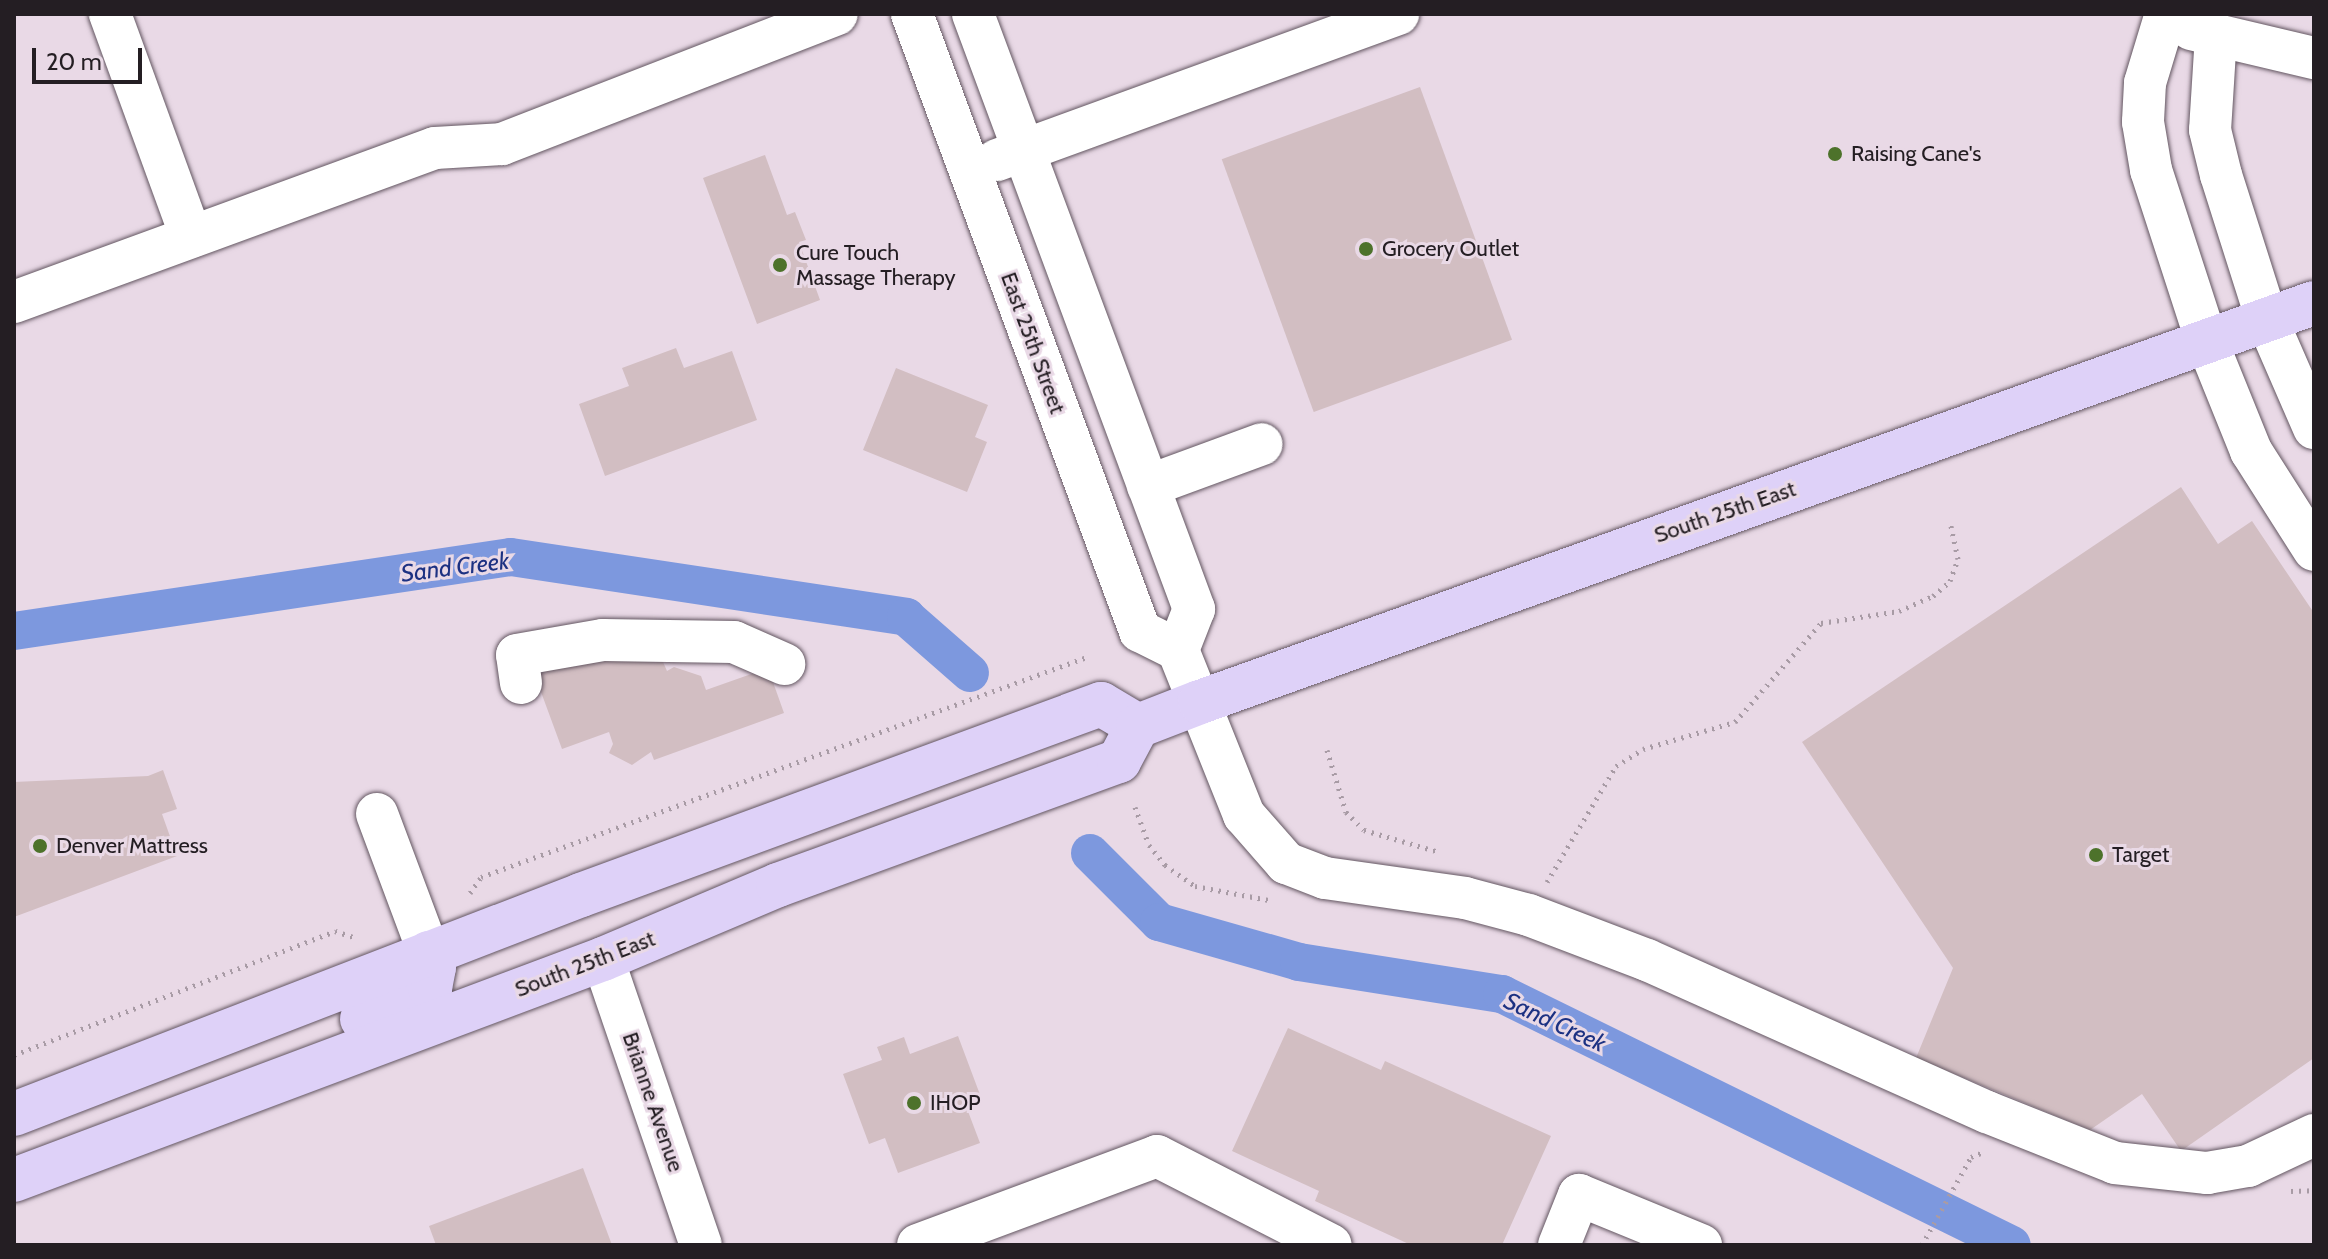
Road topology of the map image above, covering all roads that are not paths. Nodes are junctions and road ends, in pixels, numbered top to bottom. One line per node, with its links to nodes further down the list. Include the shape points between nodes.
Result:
1 (110, 14): 11 (street)
2 (837, 14): 11 (street, via 502,144 435,148)
3 (912, 14): 10 (street, East 25th Street)
4 (973, 14): 9 (street)
5 (1398, 14): 9 (street)
6 (2158, 17): 7 (street); 15 (street, via 2143,122 2151,170)
7 (2216, 35): 8 (street); 14 (street, via 2210,130)
8 (2314, 58)
9 (1024, 150): 10 (street); 18 (street)
10 (970, 171): 20 (street, East 25th Street, via 1140,631)
11 (191, 237): 12 (street)
12 (14, 302)
13 (2314, 303): 14 (main road, South 25th East)
14 (2267, 320): 15 (main road, South 25th East); 16 (street)
15 (2207, 342): 19 (street, via 2251,451); 23 (main road, South 25th East)
16 (2314, 428)
17 (1262, 444): 18 (street)
18 (1148, 486): 20 (street, via 1194,609)
19 (2314, 550)
20 (1178, 650): 23 (street)
21 (784, 664): 22 (street, via 734,642 603,640 517,655)
22 (521, 683)
23 (1200, 702): 24 (main road, South 25th East); 30 (street, via 1244,815 1286,863 1325,878 1465,898 1529,915 1647,960 1987,1112 2115,1163 2207,1173 2248,1166)
24 (1138, 726): 26 (main road, via 1101,704); 27 (main road, South 25th East, via 1119,761 778,885)
25 (377, 814): 26 (street)
26 (429, 953): 28 (main road, via 434,967 430,988 361,1019); 29 (main road)
27 (603, 959): 28 (main road, South 25th East); 32 (street, Brianne Avenue)
28 (320, 1065): 31 (main road, South 25th East)
29 (14, 1114)
30 (2314, 1135)
31 (14, 1180)
32 (701, 1245)
33 (918, 1245): 34 (street, via 1157,1156)
34 (1331, 1245)
35 (1559, 1245): 36 (street, via 1579,1195)
36 (1701, 1245)

